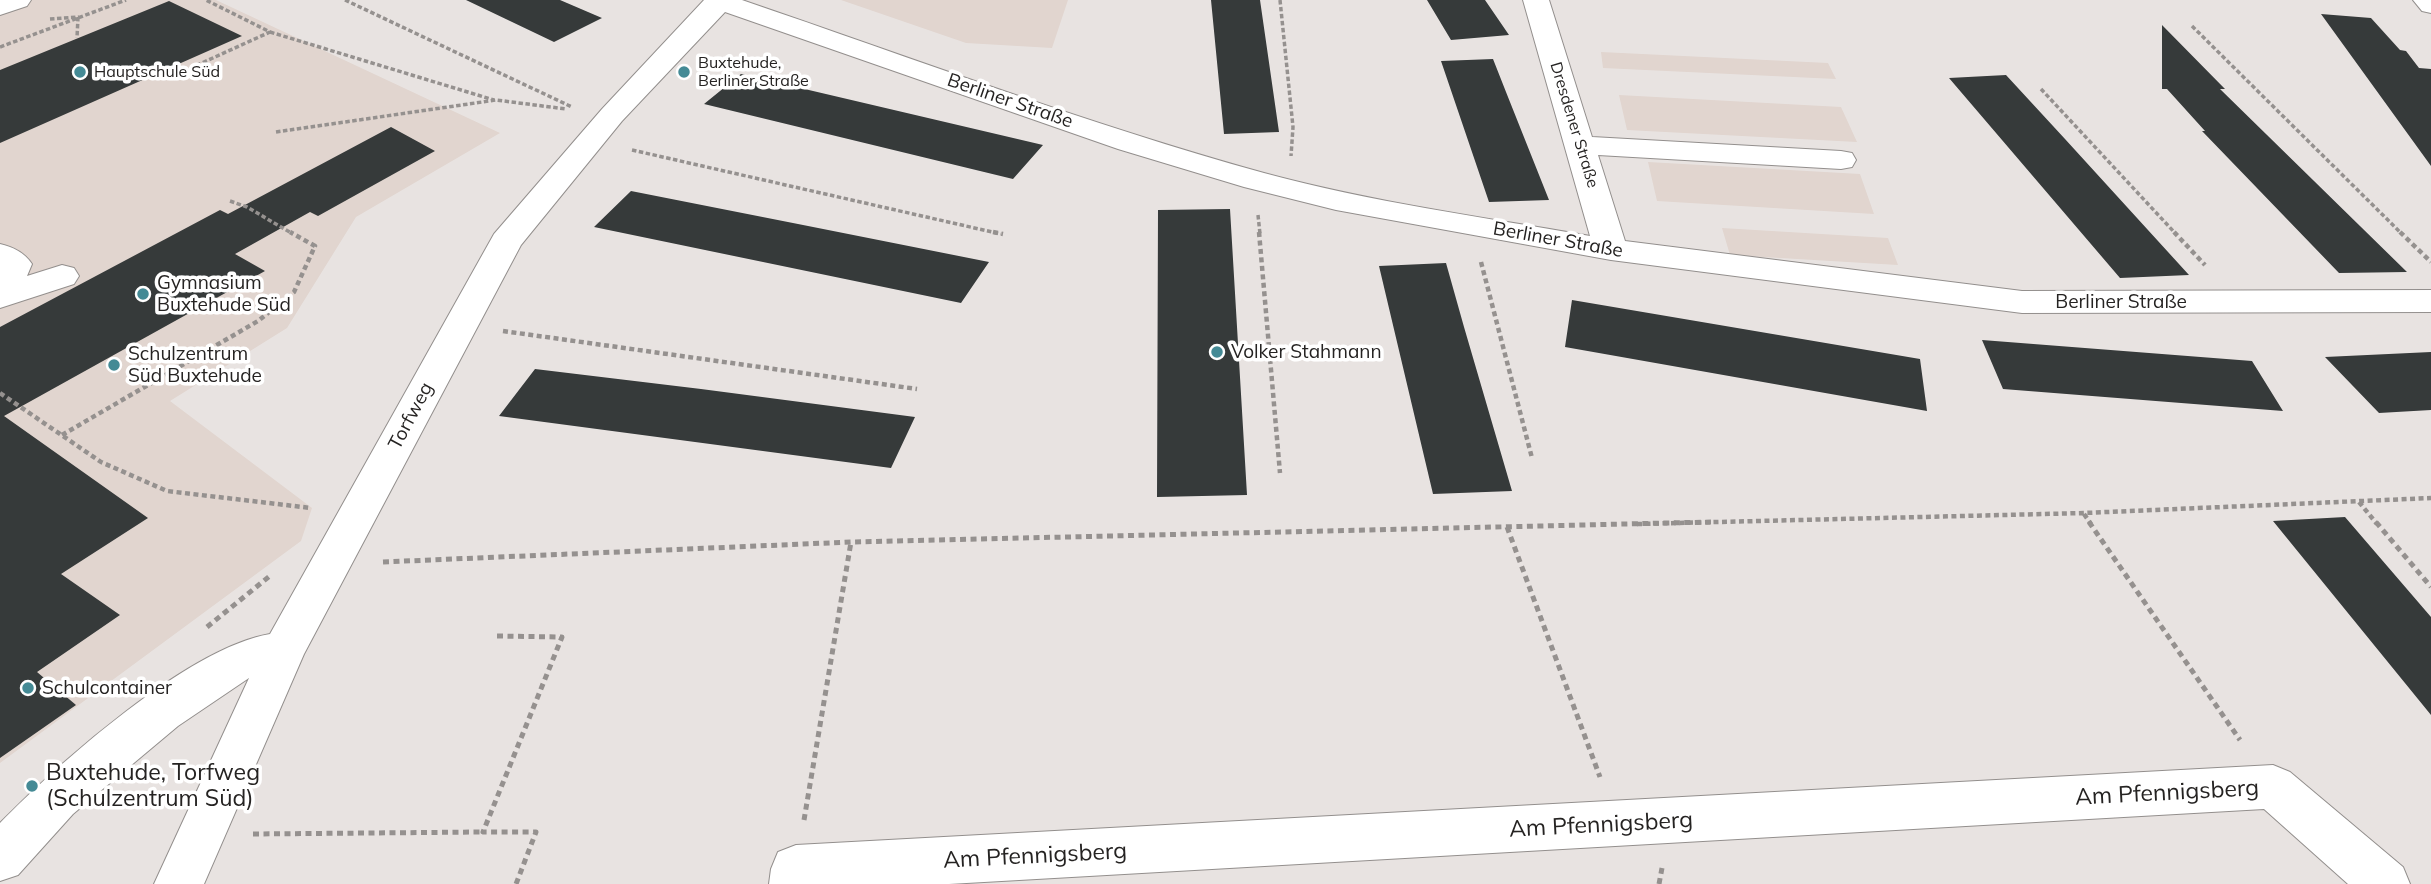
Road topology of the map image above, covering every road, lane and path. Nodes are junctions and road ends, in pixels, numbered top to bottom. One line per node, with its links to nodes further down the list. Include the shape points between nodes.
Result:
1 (18, 0): 10 (street)
2 (126, 0): 13 (path)
3 (206, 0): 12 (path)
4 (345, 0): 16 (path, via 582,111)
5 (719, 0): 18 (street, Torfweg); 21 (street, Berliner Straße, via 1129,143)
6 (1280, 0): 22 (path, via 1293,127)
7 (1536, 0): 19 (street, Dresdener Straße)
8 (2427, 0): 9 (street)
9 (2431, 5)
10 (0, 7)
11 (2192, 26): 28 (path)
12 (270, 32): 14 (path); 16 (path)
13 (0, 47)
14 (171, 77)
15 (2041, 89): 31 (path)
16 (496, 100): 17 (path)
17 (276, 132)
18 (590, 141): 25 (path); 32 (street, Torfweg, via 506,241)
19 (1579, 145): 20 (street); 26 (street, Dresdener Straße)
20 (1841, 160)
21 (1255, 180): 22 (street, Berliner Straße); 37 (path)
22 (1288, 188): 24 (street, Berliner Straße)
23 (230, 201): 35 (path, via 315,246 294,292 258,321)
24 (1471, 224): 26 (street, Berliner Straße); 36 (path)
25 (1003, 234)
26 (1611, 250): 31 (street, Berliner Straße, via 2022,302)
27 (0, 254): 29 (street, via 15,264 2,297)
28 (2431, 262)
29 (62, 276)
30 (2431, 300): 31 (street, Berliner Straße)
31 (2239, 301)
32 (460, 325): 33 (path); 40 (street, Torfweg)
33 (917, 388)
34 (0, 393): 35 (path)
35 (62, 435): 40 (path, via 101,463 167,491 312,508)
36 (1532, 458)
37 (1280, 473)
38 (2431, 498): 39 (path)
39 (2358, 501): 41 (path); 45 (path)
40 (361, 508): 44 (street, Torfweg)
41 (2084, 513): 42 (path); 48 (path)
42 (1507, 527): 43 (path); 49 (path)
43 (851, 542): 44 (path); 53 (path)
44 (330, 565): 47 (street, Torfweg)
45 (2431, 587)
46 (497, 636): 50 (path, via 562,637)
47 (284, 650): 51 (street, Torfweg); 52 (street, via 228,667 162,712 55,799)
48 (2273, 788): 49 (street, Am Pfennigsberg); 56 (street, Am Pfennigsberg)
49 (1618, 823): 53 (street, Am Pfennigsberg)
50 (484, 832): 51 (path); 55 (path, via 536,832)
51 (201, 835): 54 (street, Torfweg)
52 (0, 858)
53 (795, 877)
54 (179, 884)
55 (516, 884)
56 (2385, 884)

